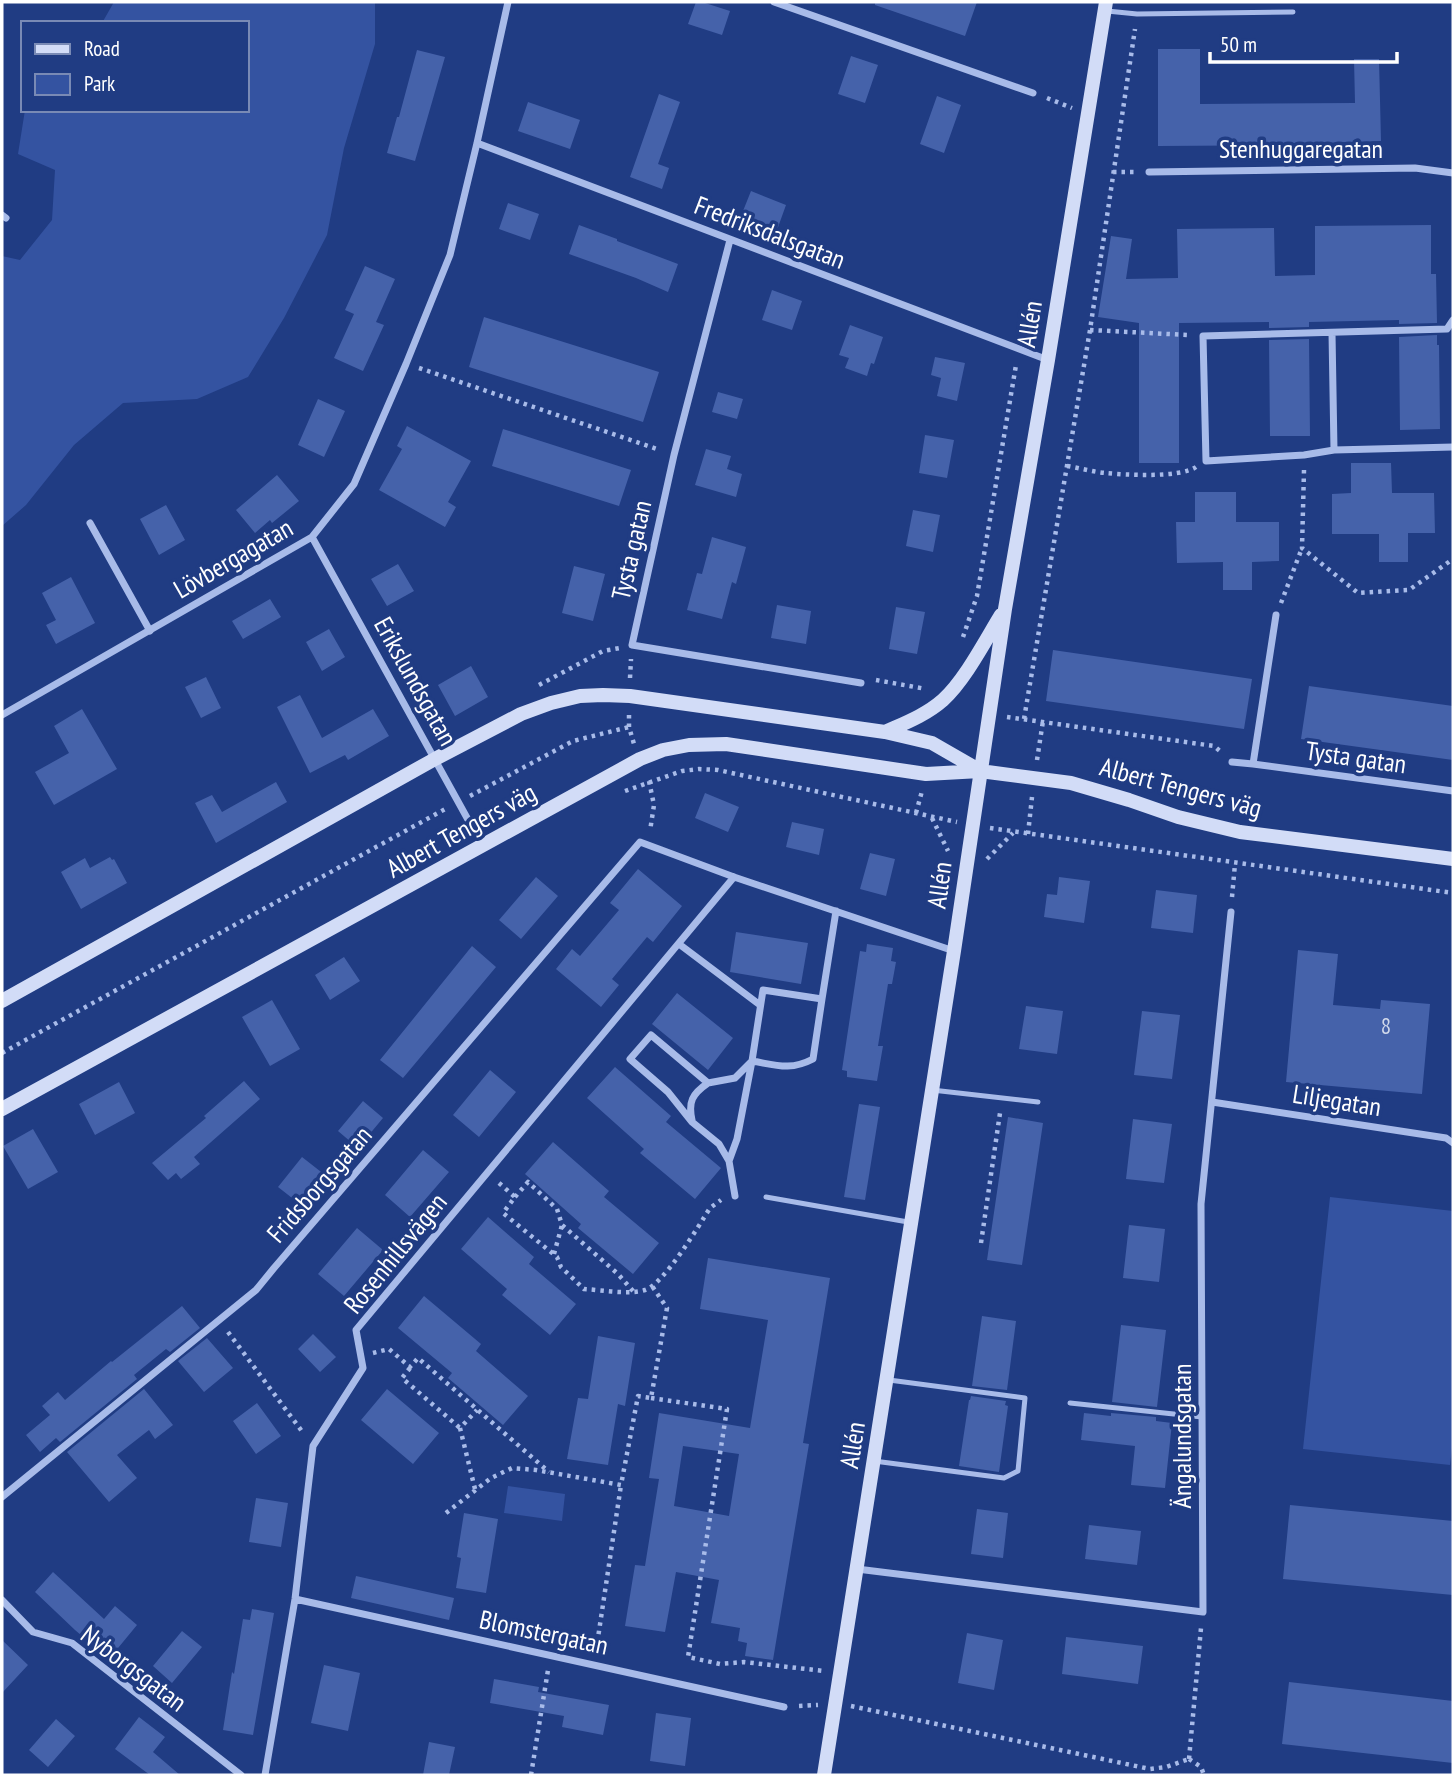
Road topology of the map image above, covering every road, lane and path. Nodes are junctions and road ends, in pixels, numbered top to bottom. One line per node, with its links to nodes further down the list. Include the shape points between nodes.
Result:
1 (508, 2): 8 (street, Lövbergagatan)
2 (774, 2): 6 (street)
3 (1106, 6): 5 (lane); 7 (main road, Allén)
4 (1293, 12): 5 (lane)
5 (1137, 14): 13 (path)
6 (1033, 93): 7 (path)
7 (1088, 115): 16 (main road, Allén)
8 (477, 143): 11 (street, Fredriksdalsgatan); 17 (street, Lövbergagatan, via 450,255)
9 (1149, 172): 10 (street, Stenhuggaregatan, via 1415,168)
10 (1453, 173)
11 (730, 240): 16 (street, Fredriksdalsgatan); 20 (street, Tysta gatan)
12 (1453, 320): 14 (street, via 1447,328)
13 (1090, 330): 15 (path); 23 (path)
14 (1332, 333): 15 (street); 19 (street)
15 (1203, 335): 22 (street)
16 (1048, 360): 28 (main road, Allén)
17 (406, 364): 20 (path); 25 (street, Lövbergagatan, via 354,484)
18 (1453, 447): 19 (street)
19 (1334, 450): 21 (street)
20 (674, 454): 31 (street, Tysta gatan, via 632,645)
21 (1304, 455): 22 (street); 26 (path)
22 (1206, 461): 23 (path, via 1191,471 1160,474 1104,473)
23 (1066, 466): 37 (path, via 1024,719 1214,746)
24 (90, 523): 30 (street)
25 (312, 537): 30 (street, Lövbergagatan); 36 (street, Erikslundsgatan)
26 (1302, 548): 27 (path, via 1358,593 1409,590); 29 (path)
27 (1453, 559)
28 (1004, 609): 32 (main road); 39 (main road, Allén)
29 (1276, 615): 38 (street)
30 (150, 631): 33 (street, Lövbergagatan)
31 (861, 683): 32 (path, via 873,680 925,688)
32 (942, 701): 35 (main road)
33 (2, 715)
34 (629, 727): 42 (path, via 573,741)
35 (885, 732): 36 (main road, Albert Tengers väg, via 630,696 580,696 521,714); 39 (main road, Albert Tengers väg, via 932,743)
36 (435, 759): 42 (street, Erikslundsgatan); 55 (main road, Albert Tengers väg)
37 (1232, 762): 38 (street, Tysta gatan)
38 (1252, 764): 41 (street, Tysta gatan)
39 (981, 771): 45 (main road, Albert Tengers väg, via 926,774 726,744 689,745 640,759); 46 (main road, Albert Tengers väg, via 1071,783 1240,832); 53 (main road, Allén)
40 (650, 783): 43 (path, via 682,771 718,770)
41 (1453, 791)
42 (458, 802): 45 (street, Erikslundsgatan); 57 (path)
43 (932, 817)
44 (1013, 832): 47 (path)
45 (483, 846): 64 (main road, Albert Tengers väg)
46 (1453, 859)
47 (1235, 863): 49 (path); 51 (path)
48 (734, 877): 50 (street); 52 (street, Rosenhillsvägen); 78 (street, Fridsborgsgatan, via 640,842 257,1290)
49 (1453, 893)
50 (836, 911): 53 (street); 54 (street)
51 (1231, 912): 63 (street, Ängalundsgatan)
52 (679, 944): 56 (street); 68 (street, Rosenhillsvägen)
53 (954, 951): 60 (main road, Allén)
54 (822, 999): 56 (street, via 763,990); 58 (street, via 813,1059 799,1066)
55 (2, 1001)
56 (760, 1005): 58 (street)
57 (2, 1053)
58 (752, 1061): 59 (street, via 735,1078); 67 (street)
59 (708, 1083): 65 (street, via 694,1095 689,1107); 65 (street, via 651,1035 630,1059 668,1092)
60 (932, 1090): 61 (lane); 72 (main road, Allén)
61 (1002, 1098): 62 (lane); 74 (path)
62 (1038, 1102)
63 (1212, 1102): 66 (street, Liljegatan, via 1446,1138); 85 (street, Ängalundsgatan, via 1201,1204)
64 (2, 1109)
65 (692, 1122): 67 (street, via 719,1144)
66 (1453, 1143)
67 (729, 1161): 69 (street)
68 (488, 1173): 70 (path); 79 (street, Rosenhillsvägen, via 356,1330)
69 (735, 1196): 76 (path, via 710,1208)
70 (515, 1197): 73 (path, via 528,1182 557,1209); 75 (path, via 503,1213)
71 (766, 1197): 72 (lane)
72 (911, 1222): 81 (main road, Allén)
73 (562, 1225): 75 (path); 77 (path)
74 (981, 1243)
75 (554, 1254): 77 (path, via 584,1289)
76 (652, 1286): 77 (path); 82 (path, via 667,1308)
77 (633, 1291)
78 (220, 1320): 87 (path); 92 (street, Fridsborgsgatan)
79 (361, 1356): 80 (path, via 389,1349); 87 (street, Rosenhillsvägen, via 363,1368)
80 (410, 1367): 84 (path, via 418,1358); 86 (path, via 402,1378)
81 (887, 1380): 88 (main road, Allén); 88 (lane, via 1025,1398 1017,1471 1004,1478)
82 (651, 1398): 90 (path, via 638,1396); 100 (path, via 726,1409 688,1657 720,1664 744,1662)
83 (1070, 1403): 85 (lane)
84 (477, 1410): 86 (path); 89 (path)
85 (1202, 1417): 97 (street, Ängalundsgatan)
86 (460, 1428): 91 (path)
87 (313, 1446): 95 (street, Rosenhillsvägen)
88 (874, 1461): 94 (main road, Allén)
89 (550, 1472): 90 (path); 91 (path, via 512,1468)
90 (621, 1485): 99 (path)
91 (475, 1489): 93 (path)
92 (2, 1497)
93 (446, 1513)
94 (857, 1569): 97 (street); 100 (main road, Allén)
95 (295, 1599): 98 (street, Blomstergatan); 105 (street, Rosenhillsvägen)
96 (2, 1600): 104 (street, Nyborgsgatan, via 33,1632 72,1643)
97 (1203, 1612): 103 (path)
98 (550, 1655): 99 (street, Blomstergatan); 106 (path)
99 (594, 1665): 102 (street, Blomstergatan)
100 (840, 1672): 101 (main road, Allén)
101 (835, 1703): 102 (path); 103 (path, via 1150,1769); 107 (main road, Allén)
102 (784, 1707)
103 (1189, 1759): 108 (path)
104 (241, 1775)
105 (265, 1775)
106 (531, 1775)
107 (824, 1775)
108 (1204, 1775)

